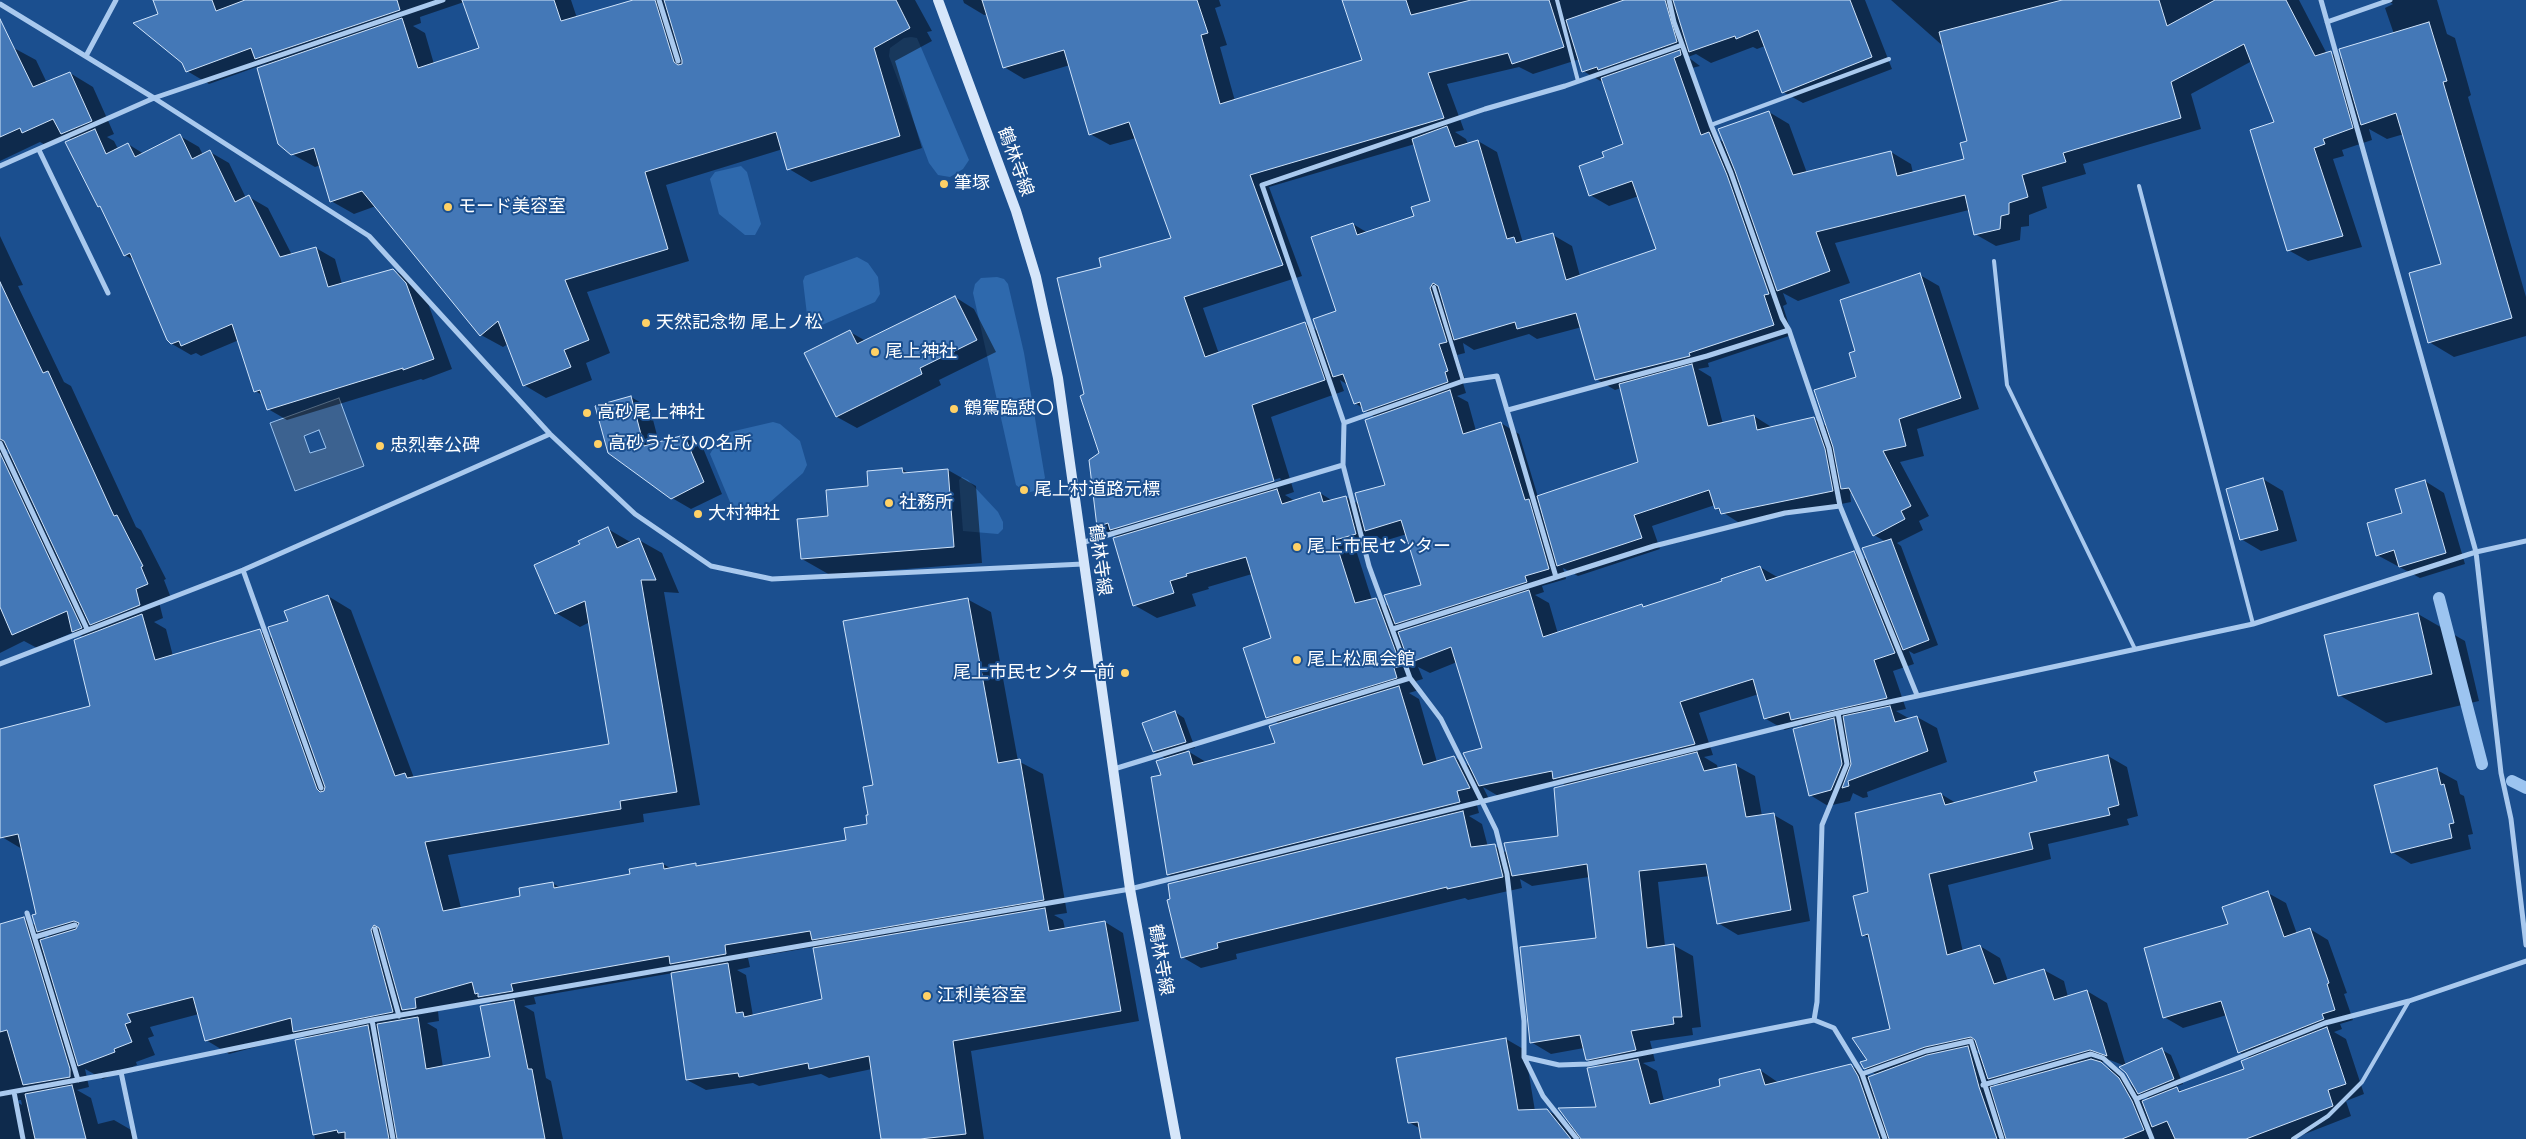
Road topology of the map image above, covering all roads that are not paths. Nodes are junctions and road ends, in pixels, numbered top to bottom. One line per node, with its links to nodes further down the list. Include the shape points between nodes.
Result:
1 (116, 0): 12 (street)
2 (443, 0): 16 (street)
3 (659, 0): 14 (street)
4 (938, 0): 33 (main road, 鶴林寺線, via 1016,211 1036,277 1058,378)
5 (1557, 0): 15 (lane)
6 (1669, 0): 11 (street)
7 (2321, 0): 10 (street)
8 (2390, 0): 10 (street)
9 (0, 4): 12 (street)
10 (2327, 22): 34 (street)
11 (1682, 45): 15 (street); 17 (street)
12 (86, 56): 16 (street)
13 (1890, 59): 17 (lane)
14 (678, 61)
15 (1578, 81): 27 (street, via 1262,185)
16 (154, 98): 18 (street); 28 (street, via 369,236)
17 (1710, 125): 24 (street, via 1731,172 1782,318)
18 (39, 150): 19 (street); 23 (street)
19 (0, 166)
20 (2139, 186): 38 (lane)
21 (1994, 261): 41 (lane, via 2007,385)
22 (1434, 288): 25 (lane)
23 (108, 293)
24 (1790, 330): 26 (street); 31 (street, via 1829,448)
25 (1463, 381): 26 (street, via 1497,376); 27 (street)
26 (1508, 410): 37 (street)
27 (1344, 423): 30 (street)
28 (550, 434): 35 (street, via 635,514 711,566 772,578); 36 (street)
29 (0, 443): 39 (street)
30 (1344, 464): 33 (street); 40 (street, via 1369,566)
31 (1840, 506): 37 (street, via 1766,517 1654,546); 44 (street)
32 (2526, 541): 34 (street)
33 (1080, 543): 35 (main road, 鶴林寺線)
34 (2476, 552): 38 (street); 54 (street, via 2501,773 2511,819)
35 (1083, 564): 46 (main road, 鶴林寺線)
36 (243, 570): 39 (street); 47 (street)
37 (1556, 577): 40 (street)
38 (2253, 624): 41 (street)
39 (88, 629): 42 (street)
40 (1393, 630): 43 (street)
41 (2135, 649): 44 (street)
42 (0, 664)
43 (1410, 678): 46 (street); 48 (street, via 1441,719)
44 (1916, 695): 45 (street)
45 (1838, 713): 48 (street); 59 (street, via 1847,764 1822,825)
46 (1114, 769): 49 (main road, 鶴林寺線)
47 (321, 788)
48 (1483, 802): 49 (street); 60 (street, via 1496,830 1507,874 1524,1021)
49 (1130, 889): 57 (street); 71 (main road, 鶴林寺線)
50 (27, 913): 53 (street)
51 (75, 925): 53 (street)
52 (375, 929): 57 (street)
53 (35, 937): 63 (street)
54 (2526, 945)
55 (2526, 961): 56 (street)
56 (2409, 1001): 67 (street, via 2325,1023); 76 (lane, via 2362,1082 2328,1116)
57 (399, 1016): 58 (street)
58 (372, 1020): 61 (street); 70 (street)
59 (1814, 1020): 60 (street, via 1588,1064 1559,1064); 62 (street, via 1834,1028)
60 (1524, 1058): 72 (street, via 1543,1096)
61 (121, 1072): 63 (street); 69 (street)
62 (1862, 1074): 64 (street, via 1926,1051 1970,1041); 73 (street)
63 (78, 1080): 65 (street)
64 (1983, 1084): 67 (street, via 2091,1054 2103,1058 2122,1075); 74 (street)
65 (14, 1092): 66 (street); 68 (street)
66 (0, 1094)
67 (2136, 1098): 75 (street)
68 (23, 1139)
69 (135, 1139)
70 (393, 1139)
71 (1176, 1139)
72 (1577, 1139)
73 (1885, 1139)
74 (2002, 1139)
75 (2152, 1139)
76 (2293, 1139)

